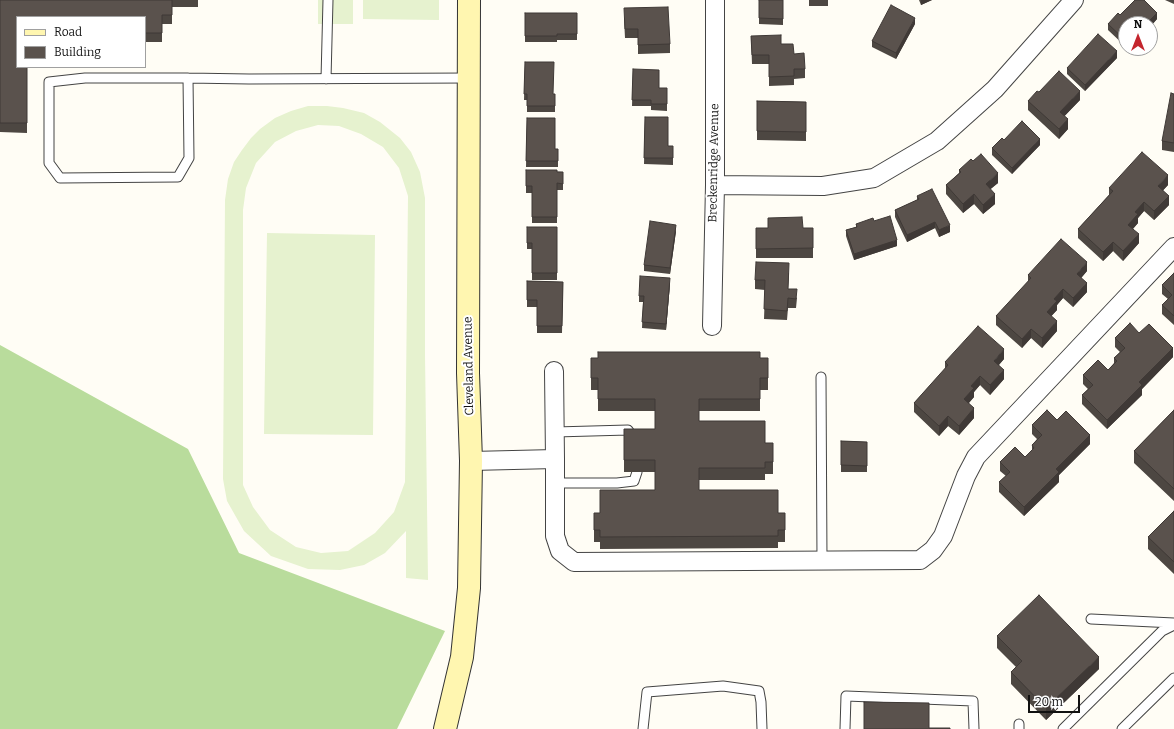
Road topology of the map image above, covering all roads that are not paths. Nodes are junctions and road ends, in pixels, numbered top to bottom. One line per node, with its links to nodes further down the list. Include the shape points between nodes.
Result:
1 (328, 0): 7 (lane)
2 (469, 0): 6 (street, Cleveland Avenue)
3 (715, 0): 8 (street, Breckenridge Avenue)
4 (1074, 0): 8 (street, via 995,89 943,136 874,178 823,186)
5 (188, 78): 5 (lane, via 84,78 49,82 49,163 60,178 178,177 188,158); 7 (lane)
6 (469, 78): 7 (lane); 16 (street, Cleveland Avenue, via 468,373)
7 (326, 79)
8 (715, 185): 10 (street, Breckenridge Avenue)
9 (1174, 247): 19 (street, via 976,457 943,536 933,550 920,560)
10 (712, 326)
11 (554, 371): 13 (street)
12 (821, 377): 19 (lane)
13 (555, 432): 14 (lane, via 628,430); 15 (street)
14 (636, 441)
15 (555, 459): 16 (street); 18 (street)
16 (471, 461): 23 (street, Cleveland Avenue, via 469,588 464,642)
17 (637, 472): 18 (lane, via 634,481)
18 (555, 483): 19 (street, via 555,536 560,551 574,562)
19 (822, 561)
20 (1091, 619): 21 (lane)
21 (1174, 624): 28 (lane, via 1162,631)
22 (1174, 678): 29 (lane)
23 (445, 729)
24 (643, 729): 25 (lane, via 647,692 723,686 759,690)
25 (762, 729)
26 (845, 729): 27 (lane, via 846,696 972,701)
27 (974, 729)
28 (1063, 729)
29 (1122, 729)

